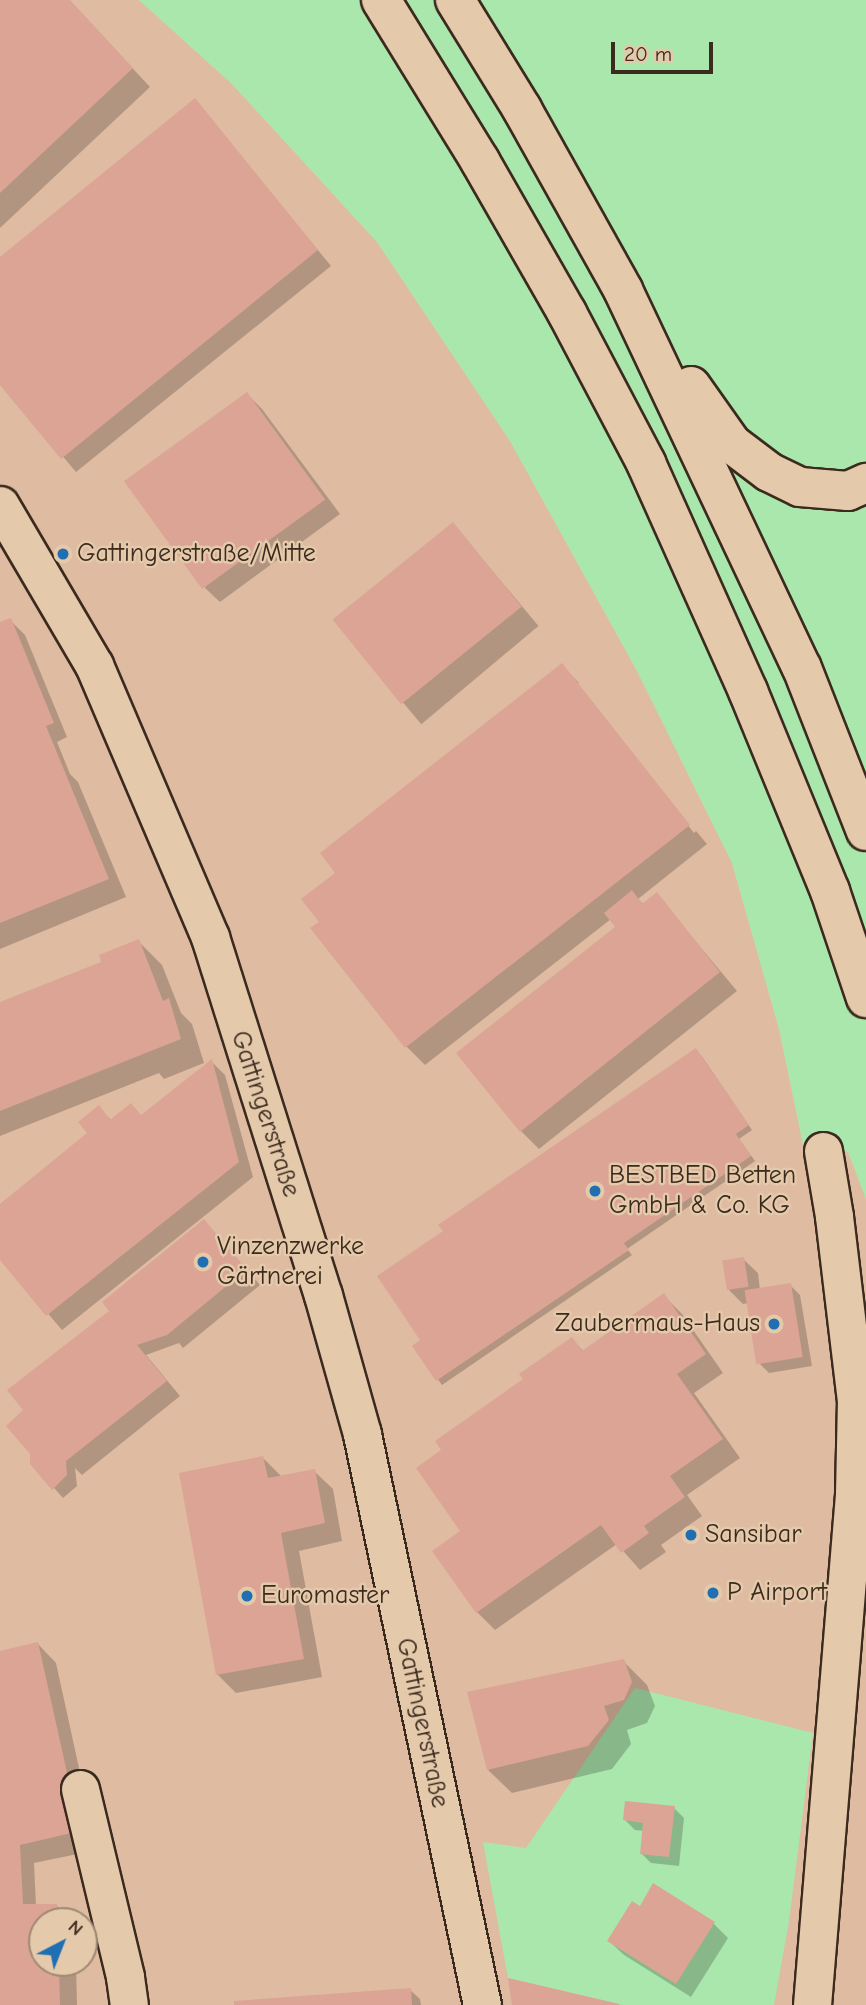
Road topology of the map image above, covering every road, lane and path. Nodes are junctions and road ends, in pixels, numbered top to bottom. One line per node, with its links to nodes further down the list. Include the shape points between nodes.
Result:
1 (381, 0): 7 (highway, via 547,278 646,464 748,691 830,891)
2 (455, 0): 3 (highway)
3 (623, 290): 4 (highway, via 732,444 769,472 800,487 848,491); 6 (highway, via 802,667)
4 (866, 483)
5 (0, 505): 11 (street, Gattingerstraße, via 94,665 209,937 323,1295 362,1434)
6 (866, 831)
7 (866, 998)
8 (822, 1151): 12 (street, via 856,1401 854,1494)
9 (79, 1789): 10 (street)
10 (129, 2005)
11 (482, 2005)
12 (812, 2005)

